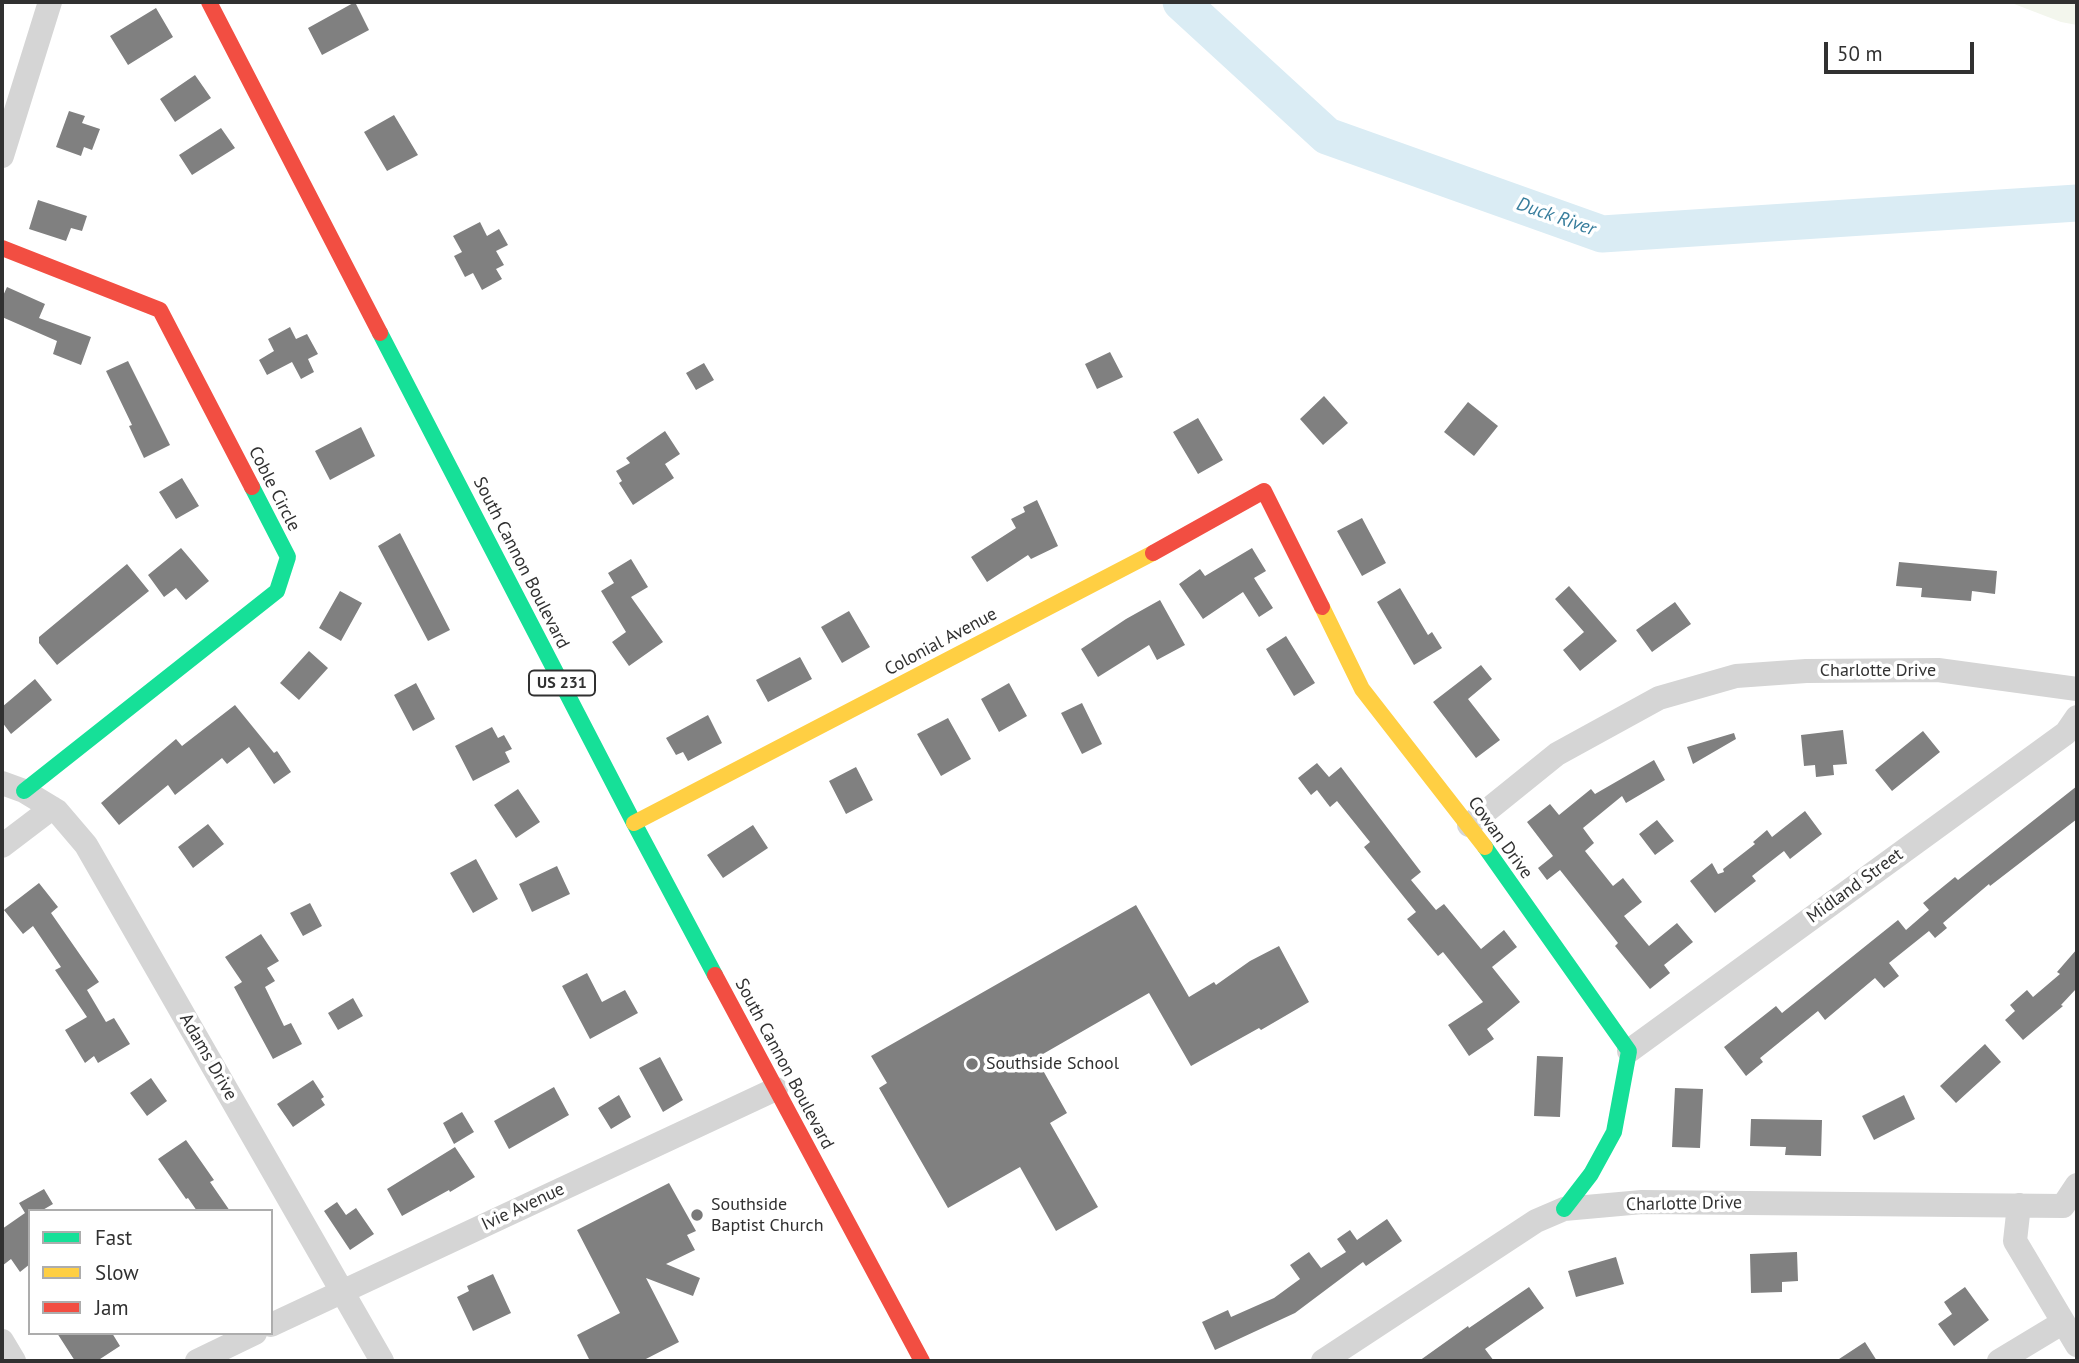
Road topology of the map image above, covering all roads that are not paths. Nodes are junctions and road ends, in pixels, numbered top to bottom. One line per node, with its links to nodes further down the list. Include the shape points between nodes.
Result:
1 (50, 2): 3 (street)
2 (209, 2): 10 (main road, South Cannon Boulevard / US 231)
3 (2, 156)
4 (2, 248): 8 (main road, Coble Circle, via 160,310 288,557 277,591)
5 (1264, 491): 10 (main road, Colonial Avenue); 11 (main road, Cowan Drive, via 1362,689)
6 (2077, 689): 11 (street, Charlotte Drive, via 1938,670 1735,676 1659,698 1557,754)
7 (2077, 717): 13 (street, Midland Street, via 2066,733)
8 (13, 787): 9 (street, Adams Drive)
9 (52, 808): 12 (street); 19 (street, Adams Drive, via 86,845)
10 (634, 823): 14 (main road, South Cannon Boulevard / US 231)
11 (1469, 825): 13 (main road, Cowan Drive)
12 (2, 846)
13 (1629, 1051): 18 (main road, via 1614,1132 1591,1174)
14 (776, 1089): 19 (street, Ivie Avenue); 28 (main road, South Cannon Boulevard / US 231)
15 (2077, 1185): 17 (street, Charlotte Drive)
16 (2020, 1205): 17 (street, Charlotte Drive); 18 (street, Charlotte Drive, via 1642,1202); 20 (street, via 2015,1241)
17 (2070, 1207)
18 (1564, 1209): 29 (street, Charlotte Drive, via 1536,1221)
19 (342, 1291): 21 (street, Ivie Avenue); 27 (street, Adams Drive)
20 (2062, 1323): 24 (street); 30 (street)
21 (273, 1324)
22 (251, 1335): 26 (street)
23 (2, 1341): 25 (street)
24 (2077, 1345)
25 (14, 1361)
26 (197, 1361)
27 (382, 1361)
28 (922, 1361)
29 (1323, 1361)
30 (1999, 1361)

